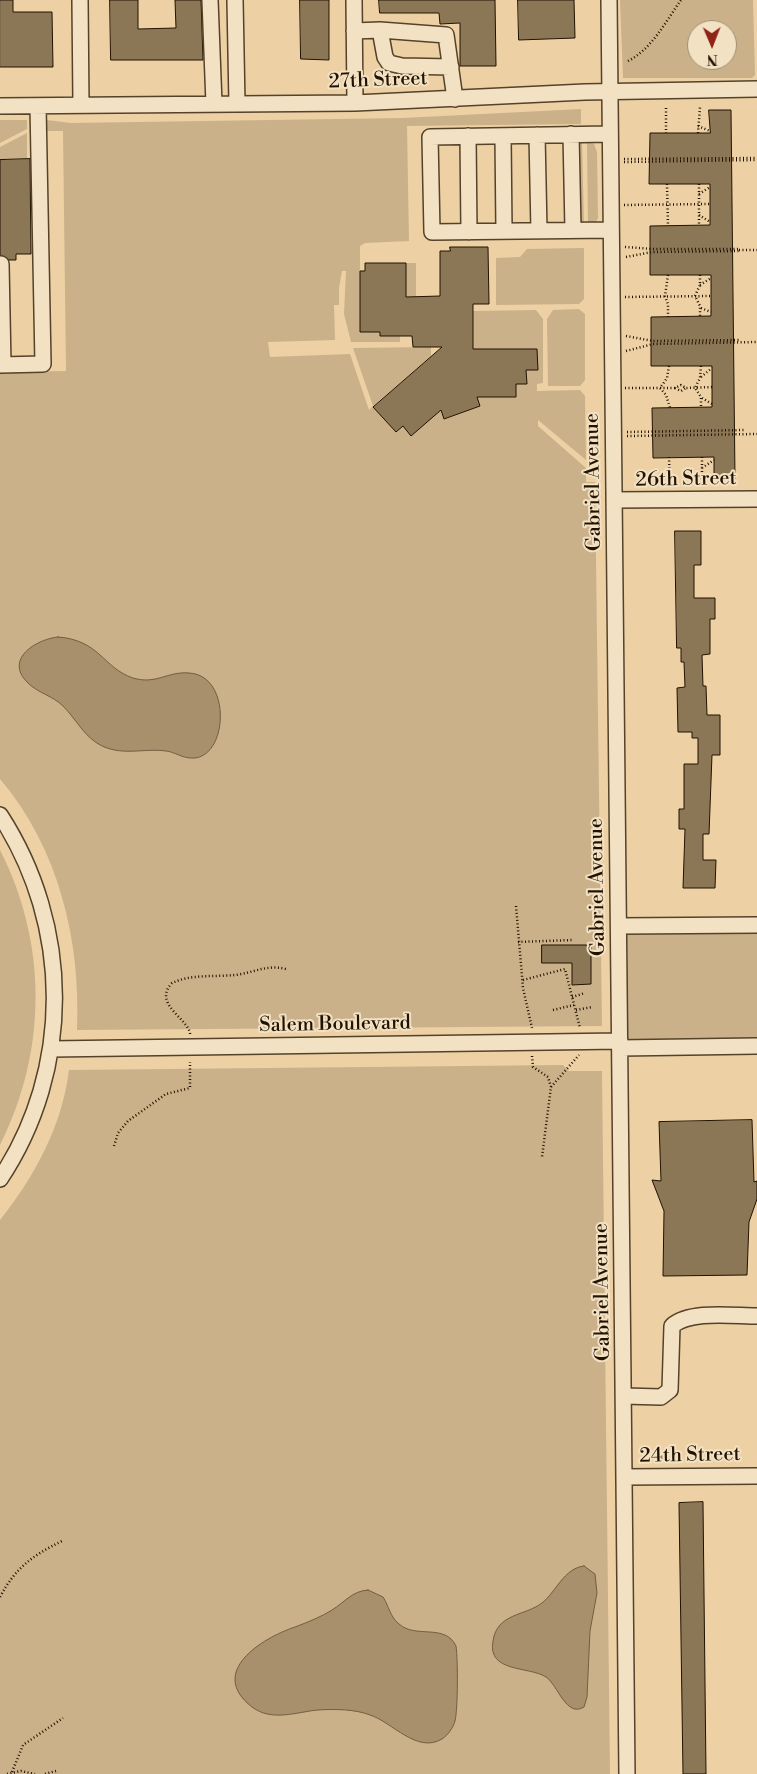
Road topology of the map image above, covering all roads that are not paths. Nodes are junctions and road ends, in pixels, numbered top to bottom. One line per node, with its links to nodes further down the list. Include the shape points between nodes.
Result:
1 (80, 0): 15 (street)
2 (210, 0): 13 (street)
3 (235, 0): 14 (street)
4 (354, 0): 7 (street)
5 (608, 0): 10 (street, Gabriel Avenue)
6 (380, 30): 7 (street); 8 (street, via 384,57 389,63); 8 (street, via 446,35)
7 (354, 31): 12 (street)
8 (451, 67): 11 (street)
9 (757, 90): 10 (street, 27th Street)
10 (610, 91): 11 (street, 27th Street); 19 (street, Gabriel Avenue)
11 (455, 99): 12 (street, 27th Street)
12 (355, 103): 14 (street, 27th Street)
13 (214, 104): 14 (street, 27th Street); 15 (street, 27th Street)
14 (237, 104)
15 (82, 105): 17 (street, 27th Street)
16 (0, 106): 17 (street, 27th Street)
17 (38, 106): 29 (street, via 43,364)
18 (571, 134): 19 (street); 20 (street); 23 (street)
19 (610, 134): 24 (street, Gabriel Avenue)
20 (537, 135): 22 (street); 26 (street)
21 (468, 136): 22 (street); 27 (street); 27 (street, via 430,137 425,203 432,232)
22 (503, 136): 25 (street)
23 (573, 230): 24 (street); 26 (street)
24 (611, 230): 31 (street, Gabriel Avenue)
25 (504, 231): 26 (street); 27 (street)
26 (539, 231)
27 (469, 232)
28 (1, 264): 29 (street)
29 (2, 365)
30 (757, 499): 31 (street, 26th Street)
31 (614, 500): 34 (street, Gabriel Avenue)
32 (0, 815): 37 (street, via 31,874 47,926 55,980)
33 (757, 925): 34 (street)
34 (619, 926): 35 (street, Gabriel Avenue)
35 (620, 1044): 36 (street, Salem Boulevard); 37 (street, Salem Boulevard, via 583,1041); 40 (street, Gabriel Avenue)
36 (757, 1046)
37 (51, 1049): 38 (street, via 35,1111)
38 (0, 1179)
39 (757, 1316): 40 (street, via 680,1319 672,1326 670,1390 661,1397)
40 (624, 1396): 42 (street, Gabriel Avenue)
41 (757, 1476): 42 (street, 24th Street)
42 (624, 1477): 43 (street, Gabriel Avenue)
43 (628, 1774)

